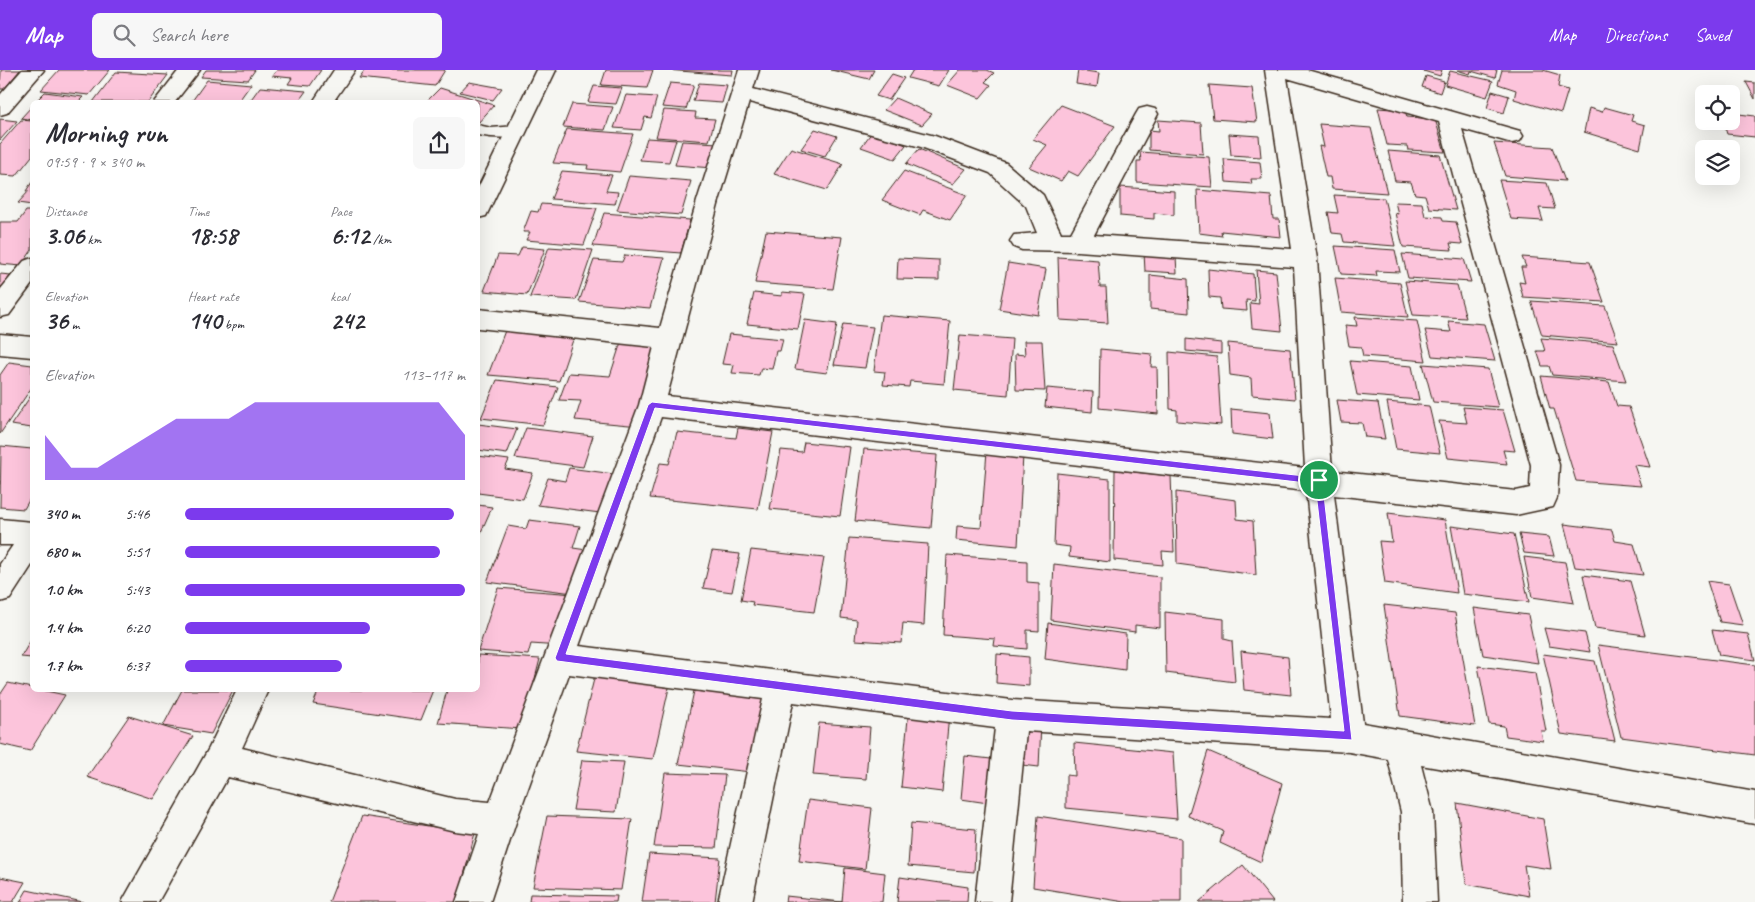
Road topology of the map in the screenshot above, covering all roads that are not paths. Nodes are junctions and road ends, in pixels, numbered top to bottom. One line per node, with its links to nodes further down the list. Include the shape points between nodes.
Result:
1 (34, 70): 11 (street)
2 (190, 70): 9 (street)
3 (346, 70): 10 (street)
4 (546, 70): 15 (street)
5 (749, 70): 8 (street)
6 (1275, 70): 21 (street)
7 (1283, 70): 13 (street)
8 (741, 93): 19 (street, via 927,141 998,168 1035,201); 25 (street)
9 (166, 100)
10 (324, 100)
11 (0, 108)
12 (1147, 114): 20 (street)
13 (1448, 117): 16 (street); 29 (street, via 1545,465 1543,498 1516,503)
14 (480, 130): 15 (lane)
15 (517, 131): 17 (street)
16 (1512, 136)
17 (480, 206)
18 (1022, 241): 19 (street)
19 (1053, 242): 20 (street)
20 (1078, 242): 21 (street)
21 (1305, 259): 29 (street)
22 (30, 270): 23 (street)
23 (0, 308)
24 (480, 318): 25 (street)
25 (669, 339): 28 (street)
26 (0, 344): 27 (street)
27 (30, 347)
28 (652, 405): 29 (street); 34 (street)
29 (1319, 480): 38 (street)
30 (0, 532): 31 (street)
31 (30, 534)
32 (30, 544): 33 (street)
33 (0, 589)
34 (560, 658): 35 (street); 42 (street)
35 (781, 686): 37 (street); 45 (street)
36 (252, 692): 40 (street)
37 (1012, 715): 38 (street); 46 (street)
38 (1349, 736): 39 (street)
39 (1401, 747): 41 (street); 47 (street, via 1417,812)
40 (220, 759): 42 (street, via 455,815); 43 (street)
41 (1755, 808)
42 (500, 819): 44 (street)
43 (138, 902)
44 (473, 902)
45 (735, 902)
46 (992, 902)
47 (1420, 902)

